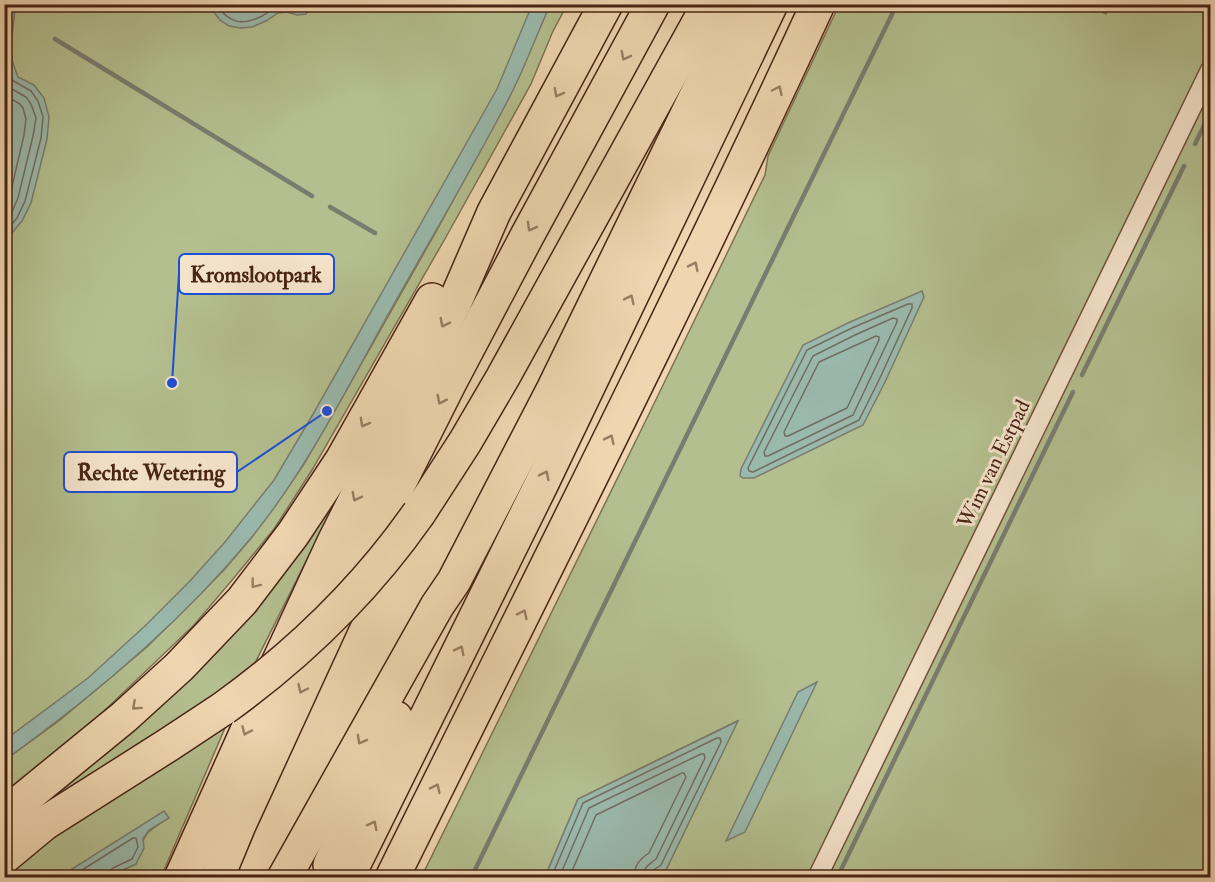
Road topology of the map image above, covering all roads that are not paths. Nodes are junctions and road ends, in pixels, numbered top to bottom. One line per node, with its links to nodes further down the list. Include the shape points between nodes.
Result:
1 (606, 4): 8 (highway, one-way to 8)
2 (653, 4): 13 (highway, one-way to 13, via 521,246 363,555)
3 (709, 4): 11 (highway, bridge, via 465,442 419,513 369,577 310,638 224,708 45,823)
4 (741, 4): 9 (highway, via 559,378)
5 (771, 4): 16 (highway, one-way to 5, via 537,494)
6 (818, 4): 17 (highway, one-way to 6, via 647,364)
7 (1210, 70): 18 (street, Wim van Estpad)
8 (494, 212): 10 (highway, one-way to 10, via 437,291 342,460 242,601 124,717); 12 (highway, one-way to 12, via 455,302 334,542)
9 (454, 581): 14 (highway, one-way to 14, via 436,606); 15 (highway, via 446,611)
10 (4, 815)
11 (4, 857)
12 (181, 878)
13 (217, 878)
14 (284, 878)
15 (325, 878)
16 (347, 878)
17 (392, 878)
18 (817, 878)

